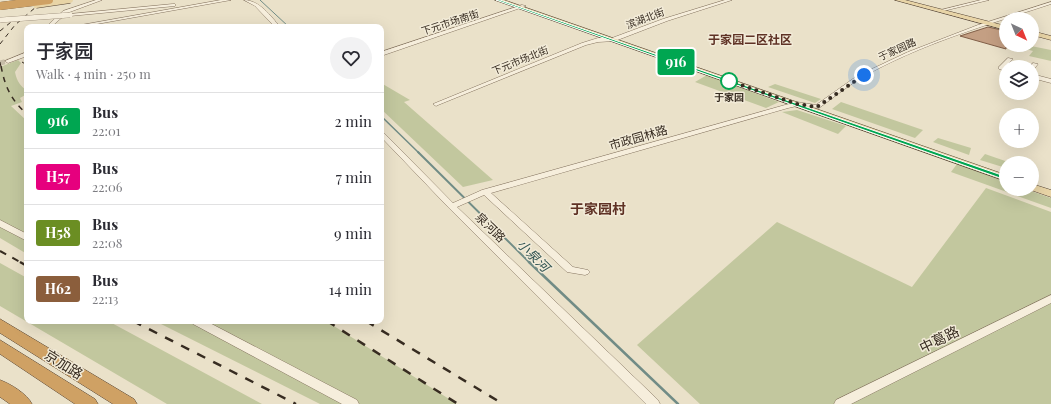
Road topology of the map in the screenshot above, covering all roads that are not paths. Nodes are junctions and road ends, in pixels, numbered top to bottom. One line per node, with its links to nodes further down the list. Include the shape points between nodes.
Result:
1 (26, 0): 16 (main road, bridge)
2 (37, 0): 16 (highway, bridge)
3 (49, 0): 16 (highway, bridge)
4 (70, 0): 16 (main road, bridge)
5 (100, 0): 21 (street, via 65,12)
6 (214, 0): 19 (street, bridge)
7 (229, 0): 22 (street)
8 (246, 0): 23 (street, via 257,5)
9 (498, 0): 17 (main road)
10 (506, 0): 17 (main road)
11 (730, 0): 27 (street, 滨湖北街)
12 (898, 0): 20 (main road)
13 (903, 0): 18 (main road)
14 (987, 0): 18 (street)
15 (1051, 3): 20 (street, 于家园路)
16 (0, 6)
17 (522, 7): 27 (main road); 28 (street, 下元市场南街)
18 (943, 10): 20 (main road)
19 (0, 20)
20 (990, 23): 24 (main road); 35 (street, 于家园路, via 936,42 876,69)
21 (51, 24)
22 (89, 24)
23 (275, 24)
24 (999, 25)
25 (1039, 35): 26 (main road)
26 (1051, 38)
27 (615, 39): 33 (street, 下元市场北街, via 584,44); 34 (main road); 35 (main road)
28 (384, 53)
29 (24, 55): 30 (street)
30 (8, 61)
31 (1039, 78): 32 (street)
32 (1051, 81)
33 (436, 104)
34 (797, 104): 35 (street); 38 (main road); 42 (street, 市政园林路)
35 (817, 107): 37 (main road)
36 (384, 136): 44 (street, 泉河路)
37 (999, 171)
38 (999, 176)
39 (1039, 184): 40 (main road)
40 (1051, 188)
41 (1039, 190): 43 (main road)
42 (485, 192): 44 (street, 市政园林路); 47 (street, via 570,270)
43 (1051, 194)
44 (455, 204): 57 (street, 泉河路)
45 (0, 223): 46 (street)
46 (24, 236)
47 (585, 272)
48 (1051, 299): 58 (street, 中葛路)
49 (203, 324): 56 (street)
50 (0, 325): 55 (highway, 京加路)
51 (0, 346): 54 (highway, 京加路)
52 (0, 386): 53 (highway)
53 (23, 404)
54 (89, 404)
55 (128, 404)
56 (354, 404)
57 (654, 404)
58 (840, 404)

